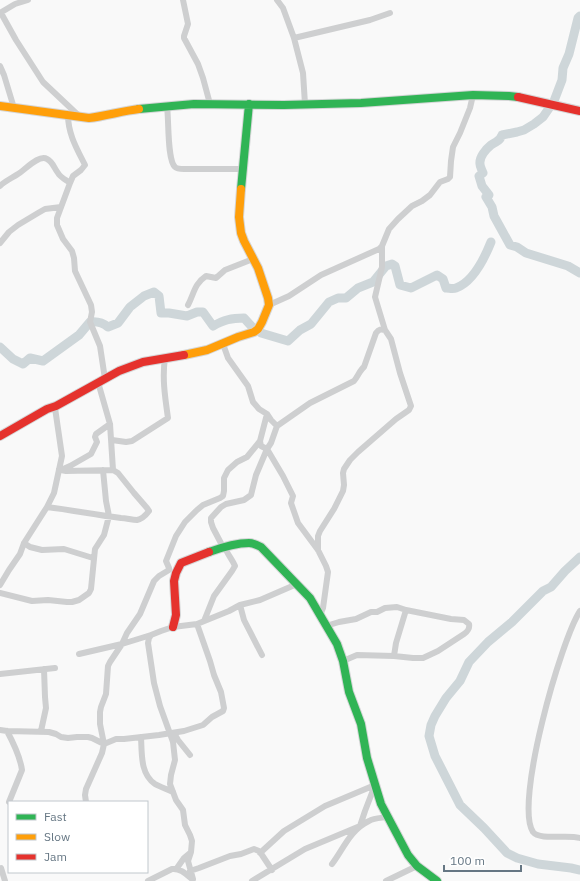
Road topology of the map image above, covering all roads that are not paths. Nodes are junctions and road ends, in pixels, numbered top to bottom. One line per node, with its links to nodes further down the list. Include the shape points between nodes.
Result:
1 (28, 0): 4 (street)
2 (183, 0): 9 (street, via 188,24 184,38 200,71)
3 (277, 0): 6 (street, via 283,8)
4 (0, 13): 17 (street, via 43,82)
5 (390, 13): 6 (street)
6 (294, 38): 11 (street, via 303,74)
7 (0, 66): 14 (street)
8 (472, 95): 11 (street, via 361,103); 15 (street, via 525,98); 23 (street, via 470,108 453,147 450,177 440,182 430,195 398,219 389,229)
9 (210, 104): 10 (street); 13 (street)
10 (250, 104): 11 (street); 18 (street)
11 (304, 104)
12 (0, 106): 14 (street)
13 (167, 107): 17 (street, via 131,110 100,117); 18 (street, via 170,159 174,166 184,169)
14 (14, 108): 16 (street)
15 (580, 111)
16 (68, 115): 17 (street); 19 (street, via 73,140 85,165 73,176)
17 (79, 117)
18 (244, 169): 24 (street, via 239,217 244,241)
19 (70, 183): 20 (street, via 58,174 51,162 42,158); 21 (street)
20 (0, 186)
21 (60, 208): 22 (street, via 45,209 38,213 9,232); 30 (street, via 57,225 72,251 75,271 91,305 90,322 100,346)
22 (0, 243)
23 (382, 246): 26 (street, via 321,275); 27 (street, via 382,267 375,297)
24 (253, 258): 25 (street, via 226,270 216,278 206,276 194,289); 26 (street)
25 (188, 305)
26 (269, 306): 28 (street, via 258,329)
27 (385, 330): 34 (street, via 381,329 376,333 357,378 310,403); 46 (street, via 391,338 411,406 358,452 344,468 343,491 320,531)
28 (223, 344): 29 (street); 32 (street, via 228,358 248,386 253,402)
29 (165, 358): 30 (street, via 143,362); 36 (street, via 163,370 168,418 132,441)
30 (102, 380): 31 (street); 33 (street)
31 (56, 406): 35 (street); 39 (street, via 62,456)
32 (267, 414): 34 (street); 37 (street)
33 (110, 424): 36 (street); 39 (street, via 96,434 97,442 91,454)
34 (277, 426): 38 (street)
35 (0, 436)
36 (112, 440): 41 (street)
37 (260, 441): 38 (street); 60 (street, via 247,457 228,470 224,478 223,496 197,510 185,522 166,561 169,570 154,582 140,614)
38 (267, 450): 45 (street, via 251,495 244,500 226,504 211,518 213,528); 46 (street, via 293,496 291,503 298,523)
39 (60, 469): 40 (street); 42 (street, via 54,493)
40 (103, 470): 41 (street); 43 (street)
41 (113, 470): 43 (street, via 148,511 136,520)
42 (47, 506): 43 (street); 44 (street)
43 (109, 516): 47 (street, via 104,535 95,549)
44 (24, 543): 47 (street, via 42,550 64,549); 49 (street)
45 (224, 547): 48 (street, via 248,543 261,547); 55 (street, via 235,566 214,596); 58 (street, via 181,563 174,580 176,615)
46 (318, 550): 54 (street, via 328,572)
47 (93, 558): 50 (street, via 91,589 79,600 32,602)
48 (297, 584): 51 (street, via 260,600); 54 (street, via 310,598)
49 (0, 585)
50 (0, 593)
51 (240, 605): 55 (street); 62 (street, via 244,620)
52 (406, 610): 57 (street, via 397,607 385,608 356,619); 63 (street); 63 (street, via 451,620 464,620 469,623 469,627 467,632 429,656)
53 (580, 611): 81 (street, via 550,691 538,740 529,799 529,822 537,836)
54 (320, 615): 57 (street)
55 (204, 621): 56 (street)
56 (197, 624): 58 (street); 71 (street, via 221,692 224,708 223,712 203,725)
57 (326, 626): 64 (street, via 337,644)
58 (173, 627): 59 (street)
59 (151, 635): 60 (street); 71 (street, via 148,643 154,684)
60 (122, 644): 61 (street); 73 (street, via 108,666 106,694 100,712)
61 (79, 654)
62 (262, 656)
63 (394, 656): 64 (street, via 357,655)
64 (343, 661): 75 (street)
65 (55, 668): 66 (street)
66 (44, 669): 67 (street); 70 (street, via 46,708)
67 (0, 674)
68 (0, 730): 69 (street)
69 (7, 731): 70 (street); 77 (street, via 16,748 22,770)
70 (41, 731): 73 (street, via 68,738 88,737)
71 (172, 733): 72 (street); 74 (street); 76 (street, via 175,760 170,784)
72 (141, 737): 73 (street, via 116,739); 76 (street, via 142,764 147,775 156,784)
73 (104, 744): 78 (street, via 86,789)
74 (190, 755)
75 (375, 786): 79 (street); 80 (street); 83 (street, via 321,809 284,831)
76 (173, 792): 82 (street, via 192,841)
77 (9, 801)
78 (86, 801)
79 (388, 817): 80 (street, via 370,820); 85 (street, via 408,855)
80 (360, 826): 84 (street, via 350,835); 88 (street, via 305,849)
81 (580, 838)
82 (191, 852): 87 (street); 89 (street, via 188,861)
83 (260, 853): 88 (street); 89 (street, via 254,849)
84 (332, 864)
85 (417, 866): 94 (street); 95 (street)
86 (0, 868): 91 (street)
87 (177, 868): 90 (street); 92 (street)
88 (272, 870): 93 (street)
89 (190, 871): 90 (street)
90 (194, 880)
91 (5, 881)
92 (148, 881)
93 (252, 881)
94 (386, 881)
95 (437, 881)

